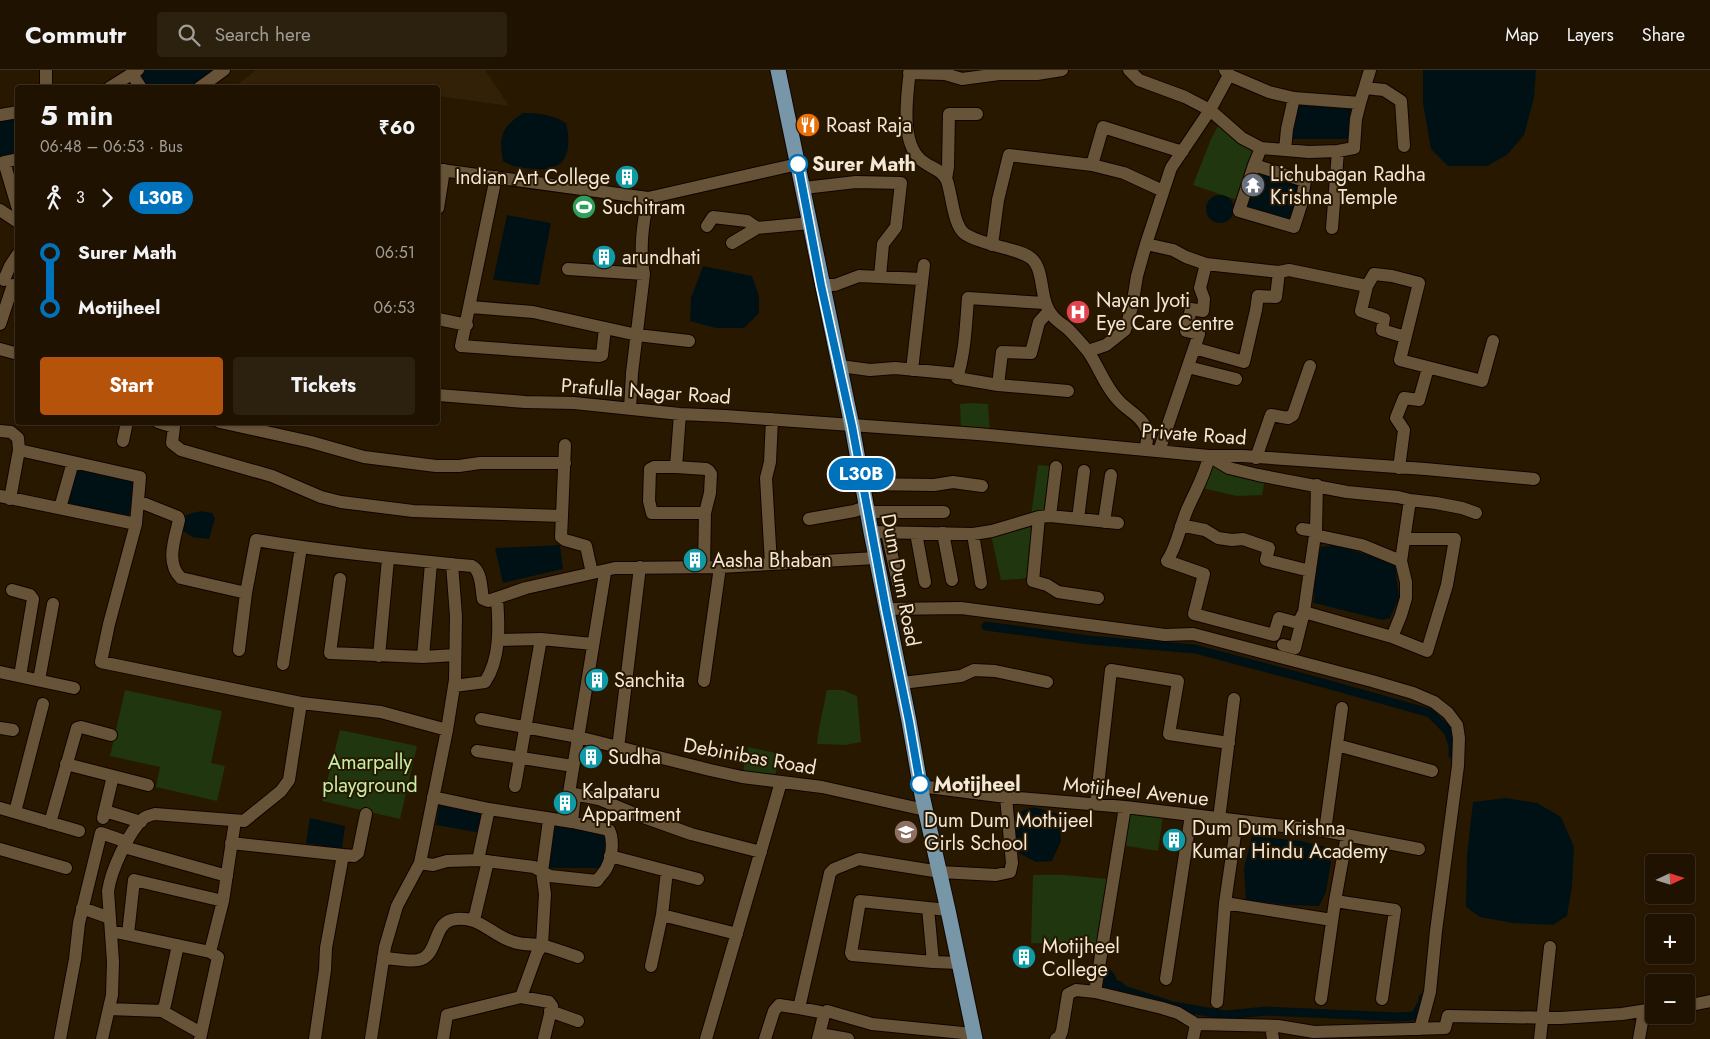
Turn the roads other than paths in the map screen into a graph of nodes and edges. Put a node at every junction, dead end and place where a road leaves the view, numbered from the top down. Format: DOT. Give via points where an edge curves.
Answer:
graph roads {
  1 [pos="46,70"];
  2 [pos="224,70"];
  3 [pos="778,70"];
  4 [pos="1062,70"];
  5 [pos="1129,70"];
  6 [pos="1370,70"];
  7 [pos="910,71"];
  8 [pos="1226,71"];
  9 [pos="135,72"];
  10 [pos="46,85"];
  11 [pos="114,85"];
  12 [pos="140,85"];
  13 [pos="203,85"];
  14 [pos="1365,88"];
  15 [pos="1294,98"];
  16 [pos="1360,103"];
  17 [pos="1210,110"];
  18 [pos="15,112"];
  19 [pos="977,114"];
  20 [pos="0,115"];
  21 [pos="1404,146"];
  22 [pos="1261,148"];
  23 [pos="1285,150"];
  24 [pos="1182,151"];
  25 [pos="1338,151"];
  26 [pos="15,160"];
  27 [pos="798,164"];
  28 [pos="1092,165"];
  29 [pos="1254,165"];
  30 [pos="496,177"];
  31 [pos="946,179"];
  32 [pos="804,188"];
  33 [pos="440,189"];
  34 [pos="1163,191"];
  35 [pos="648,198"];
  36 [pos="15,199"];
  37 [pos="0,210"];
  38 [pos="15,220"];
  39 [pos="810,223"];
  40 [pos="707,226"];
  41 [pos="757,228"];
  42 [pos="1332,228"];
  43 [pos="732,244"];
  44 [pos="1146,244"];
  45 [pos="992,246"];
  46 [pos="15,258"];
  47 [pos="1206,264"];
  48 [pos="924,265"];
  49 [pos="568,269"];
  50 [pos="1279,272"];
  51 [pos="644,274"];
  52 [pos="880,277"];
  53 [pos="921,279"];
  54 [pos="9,282"];
  55 [pos="821,285"];
  56 [pos="1367,286"];
  57 [pos="470,307"];
  58 [pos="1047,307"];
  59 [pos="440,319"];
  60 [pos="0,324"];
  61 [pos="467,325"];
  62 [pos="605,328"];
  63 [pos="637,336"];
  64 [pos="1405,337"];
  65 [pos="689,341"];
  66 [pos="1493,341"];
  67 [pos="1194,348"];
  68 [pos="0,349"];
  69 [pos="1088,351"];
  70 [pos="15,353"];
  71 [pos="840,366"];
  72 [pos="1310,366"];
  73 [pos="1188,367"];
  74 [pos="1428,368"];
  75 [pos="912,370"];
  76 [pos="958,374"];
  77 [pos="1236,379"];
  78 [pos="998,384"];
  79 [pos="1068,391"];
  80 [pos="440,395"];
  81 [pos="630,409"];
  82 [pos="680,414"];
  83 [pos="772,419"];
  84 [pos="126,425"];
  85 [pos="177,425"];
  86 [pos="234,425"];
  87 [pos="852,426"];
  88 [pos="0,431"];
  89 [pos="123,440"];
  90 [pos="565,445"];
  91 [pos="19,450"];
  92 [pos="1146,450"];
  93 [pos="1159,451"];
  94 [pos="1209,456"];
  95 [pos="1256,458"];
  96 [pos="73,462"];
  97 [pos="565,463"];
  98 [pos="676,467"];
  99 [pos="1056,467"];
  100 [pos="1399,468"];
  101 [pos="1084,471"];
  102 [pos="1111,476"];
  103 [pos="1534,479"];
  104 [pos="863,484"];
  105 [pos="1317,485"];
  106 [pos="982,486"];
  107 [pos="5,497"];
  108 [pos="1410,500"];
  109 [pos="138,502"];
  110 [pos="60,508"];
  111 [pos="867,509"];
  112 [pos="944,512"];
  113 [pos="705,513"];
  114 [pos="1476,513"];
  115 [pos="562,516"];
  116 [pos="1044,517"];
  117 [pos="809,519"];
  118 [pos="1078,519"];
  119 [pos="1104,522"];
  120 [pos="1118,523"];
  121 [pos="136,524"];
  122 [pos="1180,526"];
  123 [pos="1302,529"];
  124 [pos="871,532"];
  125 [pos="886,532"];
  126 [pos="916,533"];
  127 [pos="1315,533"];
  128 [pos="942,534"];
  129 [pos="973,534"];
  130 [pos="1404,539"];
  131 [pos="301,548"];
  132 [pos="876,558"];
  133 [pos="388,559"];
  134 [pos="1400,561"];
  135 [pos="431,563"];
  136 [pos="452,564"];
  137 [pos="771,564"];
  138 [pos="704,566"];
  139 [pos="640,567"];
  140 [pos="720,567"];
  141 [pos="607,570"];
  142 [pos="1310,571"];
  143 [pos="592,572"];
  144 [pos="340,580"];
  145 [pos="952,580"];
  146 [pos="925,582"];
  147 [pos="898,583"];
  148 [pos="981,583"];
  149 [pos="12,590"];
  150 [pos="246,592"];
  151 [pos="497,598"];
  152 [pos="1098,598"];
  153 [pos="53,604"];
  154 [pos="886,609"];
  155 [pos="1304,612"];
  156 [pos="1392,637"];
  157 [pos="541,639"];
  158 [pos="499,640"];
  159 [pos="593,644"];
  160 [pos="1283,645"];
  161 [pos="238,650"];
  162 [pos="456,655"];
  163 [pos="379,656"];
  164 [pos="423,657"];
  165 [pos="283,664"];
  166 [pos="0,672"];
  167 [pos="20,676"];
  168 [pos="39,680"];
  169 [pos="704,681"];
  170 [pos="1047,682"];
  171 [pos="902,683"];
  172 [pos="454,686"];
  173 [pos="74,688"];
  174 [pos="1234,699"];
  175 [pos="301,703"];
  176 [pos="44,704"];
  177 [pos="1342,708"];
  178 [pos="481,718"];
  179 [pos="525,727"];
  180 [pos="0,728"];
  181 [pos="13,730"];
  182 [pos="447,730"];
  183 [pos="111,735"];
  184 [pos="578,737"];
  185 [pos="1229,743"];
  186 [pos="1337,746"];
  187 [pos="618,748"];
  188 [pos="477,751"];
  189 [pos="520,758"];
  190 [pos="66,764"];
  191 [pos="573,766"];
  192 [pos="1432,771"];
  193 [pos="113,776"];
  194 [pos="781,782"];
  195 [pos="148,785"];
  196 [pos="515,786"];
  197 [pos="920,786"];
  198 [pos="575,794"];
  199 [pos="433,797"];
  200 [pos="1006,797"];
  201 [pos="1096,804"];
  202 [pos="1124,807"];
  203 [pos="0,808"];
  204 [pos="489,809"];
  205 [pos="925,810"];
  206 [pos="15,812"];
  207 [pos="366,814"];
  208 [pos="1191,815"];
  209 [pos="1219,819"];
  210 [pos="549,820"];
  211 [pos="1237,821"];
  212 [pos="141,822"];
  213 [pos="235,822"];
  214 [pos="572,822"];
  215 [pos="50,823"];
  216 [pos="1325,831"];
  217 [pos="79,832"];
  218 [pos="1347,834"];
  219 [pos="125,844"];
  220 [pos="231,844"];
  221 [pos="0,849"];
  222 [pos="1419,850"];
  223 [pos="760,852"];
  224 [pos="343,855"];
  225 [pos="610,856"];
  226 [pos="483,860"];
  227 [pos="420,863"];
  228 [pos="66,868"];
  229 [pos="667,871"];
  230 [pos="542,872"];
  231 [pos="940,872"];
  232 [pos="227,876"];
  233 [pos="698,879"];
  234 [pos="223,901"];
  235 [pos="1335,901"];
  236 [pos="1225,903"];
  237 [pos="82,908"];
  238 [pos="928,908"];
  239 [pos="948,910"];
  240 [pos="662,914"];
  241 [pos="474,920"];
  242 [pos="1332,920"];
  243 [pos="110,925"];
  244 [pos="128,934"];
  245 [pos="737,934"];
  246 [pos="178,945"];
  247 [pos="542,946"];
  248 [pos="1550,946"];
  249 [pos="210,952"];
  250 [pos="578,957"];
  251 [pos="383,958"];
  252 [pos="933,962"];
  253 [pos="959,963"];
  254 [pos="651,966"];
  255 [pos="1166,979"];
  256 [pos="1095,992"];
  257 [pos="521,997"];
  258 [pos="1321,999"];
  259 [pos="1382,999"];
  260 [pos="1710,1001"];
  261 [pos="1217,1002"];
  262 [pos="1695,1004"];
  263 [pos="799,1008"];
  264 [pos="109,1009"];
  265 [pos="162,1011"];
  266 [pos="550,1011"];
  267 [pos="827,1011"];
  268 [pos="1645,1011"];
  269 [pos="1542,1017"];
  270 [pos="578,1021"];
  271 [pos="1645,1022"];
  272 [pos="1196,1024"];
  273 [pos="1420,1029"];
  274 [pos="1272,1033"];
  275 [pos="201,1036"];
  276 [pos="819,1036"];
  277 [pos="974,1036"];
  278 [pos="60,1039"];
  279 [pos="102,1039"];
  280 [pos="314,1039"];
  281 [pos="371,1039"];
  282 [pos="443,1039"];
  283 [pos="544,1039"];
  284 [pos="706,1039"];
  285 [pos="765,1039"];
  286 [pos="848,1039"];
  287 [pos="1056,1039"];
  288 [pos="1192,1039"];
  289 [pos="1540,1039"];
  290 [pos="1639,1039"];
  1 -- 10 [label="street"];
  2 -- 13 [label="street"];
  3 -- 27 [label="main road, Dum Dum Road"];
  4 -- 7 [label="street" via="962,79"];
  5 -- 17 [label="street" via="1139,80 1174,92"];
  6 -- 14 [label="street"];
  7 -- 31 [label="street" via="906,103 909,143 914,154"];
  8 -- 15 [label="street" via="1269,92"];
  8 -- 17 [label="street"];
  9 -- 11 [label="street"];
  9 -- 12 [label="street"];
  14 -- 16 [label="street"];
  14 -- 21 [label="street" via="1384,90 1401,101"];
  15 -- 16 [label="street"];
  15 -- 23 [label="street"];
  16 -- 25 [label="street" via="1354,148"];
  17 -- 22 [label="street" via="1242,138"];
  17 -- 24 [label="street"];
  18 -- 20 [label="street"];
  19 -- 31 [label="street" via="949,114"];
  22 -- 23 [label="street"];
  22 -- 29 [label="street"];
  23 -- 25 [label="street"];
  24 -- 28 [label="street" via="1103,127"];
  24 -- 34 [label="street" via="1171,168"];
  25 -- 42 [label="street"];
  26 -- 36 [label="street" via="4,162"];
  27 -- 32 [label="main road, Dum Dum Road"];
  27 -- 35 [label="street"];
  28 -- 34 [label="street" via="1124,173"];
  28 -- 45 [label="street" via="1009,154"];
  29 -- 29 [label="street" via="1239,211 1294,227 1305,181"];
  30 -- 33 [label="street" via="442,170"];
  30 -- 35 [label="street"];
  30 -- 57 [label="street"];
  31 -- 45 [label="street" via="958,224 964,233"];
  32 -- 39 [label="main road, Dum Dum Road"];
  32 -- 52 [label="street" via="856,182 901,183 896,227 883,244"];
  34 -- 44 [label="street"];
  35 -- 51 [label="street" via="644,223"];
  37 -- 38 [label="street"];
  39 -- 41 [label="street"];
  39 -- 55 [label="main road, Dum Dum Road"];
  40 -- 41 [label="street" via="712,217 747,221"];
  41 -- 43 [label="street"];
  44 -- 47 [label="street" via="1173,250"];
  44 -- 69 [label="street" via="1124,330 1106,345"];
  45 -- 58 [label="street" via="1024,254 1033,260"];
  46 -- 54 [label="street" via="10,266"];
  47 -- 50 [label="street"];
  47 -- 67 [label="street" via="1200,288 1204,299 1203,311 1191,309 1186,331 1199,334"];
  48 -- 53 [label="street"];
  49 -- 51 [label="street"];
  50 -- 56 [label="street" via="1289,270"];
  50 -- 67 [label="street" via="1276,297 1258,296 1244,362"];
  51 -- 63 [label="street"];
  52 -- 53 [label="street"];
  52 -- 55 [label="street" via="859,276 835,285"];
  53 -- 75 [label="street"];
  54 -- 60 [label="street"];
  55 -- 71 [label="main road, Dum Dum Road"];
  56 -- 64 [label="street" via="1361,311 1384,319 1382,330"];
  56 -- 64 [label="street" via="1374,274 1419,283"];
  57 -- 61 [label="street"];
  57 -- 62 [label="street" via="534,312"];
  58 -- 69 [label="street"];
  58 -- 76 [label="street" via="968,298"];
  58 -- 78 [label="street" via="1039,322 1031,353 1002,352"];
  59 -- 61 [label="street"];
  61 -- 62 [label="street" via="462,346 598,356 602,355"];
  62 -- 63 [label="street"];
  63 -- 65 [label="street"];
  63 -- 81 [label="street"];
  64 -- 74 [label="street" via="1400,360"];
  66 -- 74 [label="street" via="1482,382"];
  67 -- 73 [label="street"];
  68 -- 70 [label="street"];
  69 -- 92 [label="street" via="1105,384 1119,402 1140,420 1146,431"];
  71 -- 75 [label="street"];
  71 -- 87 [label="main road, Dum Dum Road"];
  72 -- 95 [label="street" via="1293,415 1288,418 1271,415"];
  73 -- 77 [label="street"];
  73 -- 93 [label="street"];
  74 -- 100 [label="street" via="1419,400 1404,398 1396,418 1404,430"];
  75 -- 76 [label="street"];
  76 -- 78 [label="street" via="956,378"];
  78 -- 79 [label="street"];
  80 -- 81 [label="street, Prafulla Nagar Road"];
  81 -- 82 [label="street, Prafulla Nagar Road"];
  82 -- 83 [label="street, Prafulla Nagar Road"];
  82 -- 98 [label="street"];
  83 -- 87 [label="street, Prafulla Nagar Road"];
  83 -- 137 [label="street" via="766,478"];
  84 -- 89 [label="street"];
  85 -- 115 [label="street" via="172,443 181,450 272,476 340,502 413,511"];
  86 -- 97 [label="street" via="364,457 436,466"];
  87 -- 92 [label="street, Private Road"];
  87 -- 104 [label="main road, Dum Dum Road"];
  88 -- 91 [label="street" via="11,432 18,438"];
  90 -- 97 [label="street"];
  91 -- 96 [label="street"];
  91 -- 107 [label="street"];
  92 -- 93 [label="street, Private Road"];
  93 -- 94 [label="street, Private Road"];
  94 -- 95 [label="street, Private Road"];
  94 -- 105 [label="street" via="1229,468"];
  94 -- 122 [label="street" via="1200,485"];
  95 -- 100 [label="street, Private Road"];
  96 -- 109 [label="street" via="140,477"];
  96 -- 110 [label="street"];
  97 -- 115 [label="street"];
  98 -- 113 [label="street" via="703,469 711,474"];
  98 -- 113 [label="street" via="650,469 652,513"];
  99 -- 116 [label="street"];
  100 -- 103 [label="street, Private Road"];
  101 -- 118 [label="street"];
  102 -- 119 [label="street"];
  104 -- 106 [label="street" via="934,485 953,482"];
  104 -- 111 [label="main road, Dum Dum Road"];
  105 -- 108 [label="street"];
  105 -- 127 [label="street"];
  107 -- 110 [label="street"];
  108 -- 114 [label="street"];
  108 -- 130 [label="street"];
  109 -- 121 [label="street"];
  109 -- 150 [label="street" via="178,517 172,554 177,575"];
  110 -- 121 [label="street"];
  111 -- 112 [label="street"];
  111 -- 117 [label="street"];
  111 -- 124 [label="main road, Dum Dum Road"];
  113 -- 138 [label="street"];
  115 -- 143 [label="street" via="562,537 586,546"];
  116 -- 118 [label="street"];
  116 -- 129 [label="street"];
  116 -- 152 [label="street" via="1033,581 1058,592"];
  118 -- 119 [label="street"];
  119 -- 120 [label="street"];
  121 -- 175 [label="street" via="108,624 101,662"];
  122 -- 142 [label="street" via="1205,530 1218,538 1243,539 1269,548 1266,560"];
  122 -- 155 [label="street" via="1167,561 1204,574 1194,614 1274,635 1280,618 1298,623"];
  123 -- 127 [label="street"];
  124 -- 125 [label="street"];
  124 -- 132 [label="main road, Dum Dum Road"];
  125 -- 126 [label="street"];
  125 -- 147 [label="street"];
  126 -- 128 [label="street"];
  126 -- 146 [label="street"];
  127 -- 134 [label="street" via="1362,545"];
  127 -- 142 [label="street"];
  128 -- 129 [label="street"];
  128 -- 145 [label="street"];
  129 -- 148 [label="street"];
  130 -- 134 [label="street"];
  130 -- 156 [label="street" via="1455,539 1447,585 1427,651"];
  131 -- 133 [label="street"];
  131 -- 150 [label="street" via="256,540"];
  131 -- 165 [label="street"];
  132 -- 137 [label="street"];
  132 -- 154 [label="main road, Dum Dum Road"];
  133 -- 135 [label="street"];
  133 -- 163 [label="street"];
  134 -- 156 [label="street" via="1406,582 1406,598"];
  135 -- 136 [label="street"];
  135 -- 164 [label="street"];
  136 -- 151 [label="street" via="476,568 483,599"];
  136 -- 162 [label="street"];
  137 -- 140 [label="street"];
  138 -- 139 [label="street"];
  138 -- 140 [label="street"];
  139 -- 141 [label="street"];
  139 -- 187 [label="street"];
  140 -- 169 [label="street"];
  141 -- 143 [label="street"];
  141 -- 159 [label="street"];
  142 -- 155 [label="street"];
  143 -- 151 [label="street"];
  144 -- 163 [label="street" via="330,654"];
  149 -- 167 [label="street" via="33,598"];
  150 -- 161 [label="street"];
  151 -- 158 [label="street"];
  153 -- 168 [label="street"];
  154 -- 171 [label="main road, Dum Dum Road"];
  154 -- 273 [label="street" via="961,608 1165,635 1193,634 1413,693 1434,702 1448,713 1457,725 1458,766 1430,992"];
  155 -- 156 [label="street"];
  155 -- 160 [label="street" via="1295,648"];
  157 -- 158 [label="street"];
  157 -- 159 [label="street"];
  157 -- 179 [label="street"];
  158 -- 172 [label="street" via="485,682"];
  159 -- 184 [label="street"];
  162 -- 164 [label="street"];
  162 -- 172 [label="street"];
  163 -- 164 [label="street"];
  166 -- 167 [label="street"];
  167 -- 168 [label="street"];
  168 -- 173 [label="street"];
  170 -- 171 [label="street" via="974,670 961,676"];
  171 -- 197 [label="main road, Dum Dum Road"];
  172 -- 182 [label="street"];
  174 -- 185 [label="street"];
  175 -- 182 [label="street" via="381,712"];
  175 -- 213 [label="street" via="289,780 281,791 244,821"];
  176 -- 206 [label="street"];
  177 -- 186 [label="street"];
  178 -- 179 [label="street, Debinibas Road"];
  179 -- 184 [label="street, Debinibas Road"];
  179 -- 189 [label="street"];
  180 -- 181 [label="street"];
  182 -- 199 [label="street"];
  183 -- 190 [label="street" via="79,727"];
  184 -- 187 [label="street, Debinibas Road"];
  184 -- 191 [label="street"];
  185 -- 201 [label="street" via="1169,734 1178,681 1112,670"];
  185 -- 209 [label="street"];
  186 -- 192 [label="street"];
  186 -- 216 [label="street"];
  187 -- 194 [label="street, Debinibas Road" via="710,770"];
  188 -- 189 [label="street"];
  189 -- 191 [label="street"];
  189 -- 196 [label="street"];
  190 -- 193 [label="street"];
  190 -- 215 [label="street"];
  191 -- 198 [label="street" via="569,793"];
  193 -- 195 [label="street"];
  193 -- 212 [label="street" via="104,814"];
  194 -- 205 [label="street, Debinibas Road" via="822,787"];
  194 -- 223 [label="street"];
  197 -- 200 [label="street, Motijheel Avenue"];
  197 -- 205 [label="main road, Dum Dum Road"];
  198 -- 214 [label="street"];
  198 -- 223 [label="street" via="599,798 691,834"];
  199 -- 204 [label="street"];
  199 -- 227 [label="street"];
  200 -- 201 [label="street, Motijheel Avenue"];
  200 -- 231 [label="street" via="1010,872 996,875"];
  201 -- 202 [label="street, Motijheel Avenue"];
  202 -- 208 [label="street, Motijheel Avenue"];
  202 -- 256 [label="street, Motijheel Avenue"];
  203 -- 206 [label="street"];
  204 -- 210 [label="street"];
  204 -- 226 [label="street"];
  205 -- 231 [label="main road, Dum Dum Road"];
  206 -- 215 [label="street"];
  207 -- 224 [label="street" via="358,853"];
  208 -- 209 [label="street, Motijheel Avenue"];
  208 -- 255 [label="street"];
  209 -- 211 [label="street, Motijheel Avenue"];
  210 -- 214 [label="street"];
  210 -- 230 [label="street"];
  211 -- 216 [label="street, Motijheel Avenue"];
  211 -- 236 [label="street"];
  212 -- 213 [label="street" via="155,814"];
  212 -- 219 [label="street"];
  213 -- 220 [label="street"];
  214 -- 225 [label="street" via="609,830 612,836"];
  215 -- 217 [label="street"];
  216 -- 218 [label="street, Motijheel Avenue"];
  218 -- 222 [label="street, Motijheel Avenue"];
  218 -- 235 [label="street"];
  219 -- 232 [label="street"];
  219 -- 237 [label="street" via="101,833"];
  219 -- 243 [label="street" via="108,891"];
  220 -- 224 [label="street"];
  220 -- 232 [label="street"];
  221 -- 228 [label="street"];
  223 -- 245 [label="street"];
  224 -- 280 [label="street"];
  225 -- 229 [label="street"];
  225 -- 230 [label="street" via="607,869 597,881 550,876"];
  226 -- 227 [label="street" via="447,861 433,865"];
  226 -- 230 [label="street" via="534,866"];
  226 -- 241 [label="street"];
  227 -- 251 [label="street" via="397,906"];
  229 -- 233 [label="street"];
  229 -- 240 [label="street"];
  230 -- 247 [label="street" via="545,894"];
  231 -- 239 [label="main road, Dum Dum Road"];
  231 -- 263 [label="street" via="859,859 834,869 830,873"];
  232 -- 234 [label="street"];
  234 -- 244 [label="street" via="134,880"];
  234 -- 249 [label="street"];
  235 -- 242 [label="street"];
  235 -- 259 [label="street" via="1395,910"];
  236 -- 242 [label="street"];
  236 -- 261 [label="street"];
  237 -- 243 [label="street"];
  237 -- 278 [label="street"];
  238 -- 239 [label="street"];
  238 -- 252 [label="street"];
  238 -- 252 [label="street" via="860,900 851,953 854,956"];
  239 -- 253 [label="main road, Dum Dum Road"];
  240 -- 245 [label="street"];
  240 -- 254 [label="street"];
  241 -- 247 [label="street" via="513,942"];
  241 -- 251 [label="street" via="449,920 433,948 418,960"];
  242 -- 258 [label="street"];
  243 -- 244 [label="street"];
  243 -- 264 [label="street" via="113,962"];
  244 -- 246 [label="street"];
  245 -- 284 [label="street"];
  246 -- 249 [label="street"];
  246 -- 265 [label="street"];
  247 -- 250 [label="street"];
  247 -- 257 [label="street"];
  248 -- 269 [label="street"];
  249 -- 275 [label="street" via="218,957"];
  251 -- 281 [label="street"];
  252 -- 253 [label="street"];
  253 -- 277 [label="main road, Dum Dum Road"];
  256 -- 272 [label="street" via="1178,1013"];
  256 -- 287 [label="street" via="1076,990 1068,994 1062,1031"];
  257 -- 266 [label="street" via="549,1002 552,1006"];
  257 -- 282 [label="street" via="447,1015"];
  260 -- 262 [label="street"];
  263 -- 276 [label="street" via="824,1015"];
  263 -- 285 [label="street" via="779,1005"];
  264 -- 265 [label="street"];
  264 -- 279 [label="street"];
  265 -- 275 [label="street"];
  266 -- 270 [label="street"];
  266 -- 283 [label="street"];
  267 -- 277 [label="street" via="872,1024"];
  268 -- 269 [label="street"];
  269 -- 273 [label="street" via="1448,1016 1445,1028"];
  269 -- 289 [label="street"];
  271 -- 290 [label="street"];
  272 -- 274 [label="street"];
  272 -- 288 [label="street"];
  273 -- 274 [label="street"];
  276 -- 286 [label="street"];
}
